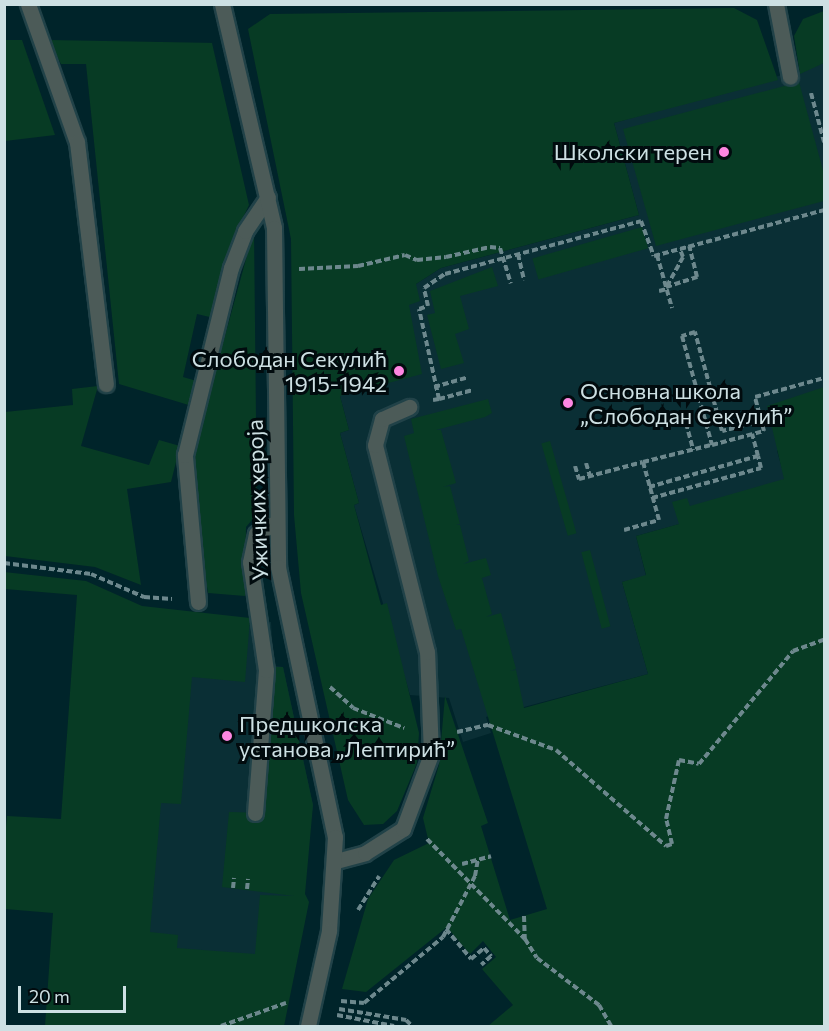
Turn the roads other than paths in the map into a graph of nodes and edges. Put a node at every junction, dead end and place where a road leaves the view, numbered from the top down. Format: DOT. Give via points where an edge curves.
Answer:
graph roads {
  1 [pos="28,4"];
  2 [pos="222,4"];
  3 [pos="776,4"];
  4 [pos="790,76"];
  5 [pos="268,197"];
  6 [pos="106,384"];
  7 [pos="409,407"];
  8 [pos="277,522"];
  9 [pos="198,602"];
  10 [pos="255,813"];
  11 [pos="336,861"];
  12 [pos="308,1026"];
  1 -- 6 [label="street" via="77,142"];
  2 -- 5 [label="street, Ужичких хероја"];
  3 -- 4 [label="street"];
  5 -- 8 [label="street, Ужичких хероја" via="275,269"];
  5 -- 9 [label="street" via="245,231 231,268 185,455 183,482"];
  7 -- 11 [label="street" via="382,419 375,445 427,652 433,705 431,754 411,817 389,841"];
  8 -- 10 [label="street" via="256,534 250,562 266,670"];
  8 -- 11 [label="street, Ужичких хероја" via="278,567 333,816"];
  11 -- 12 [label="street, Ужичких хероја" via="316,999"];
}
